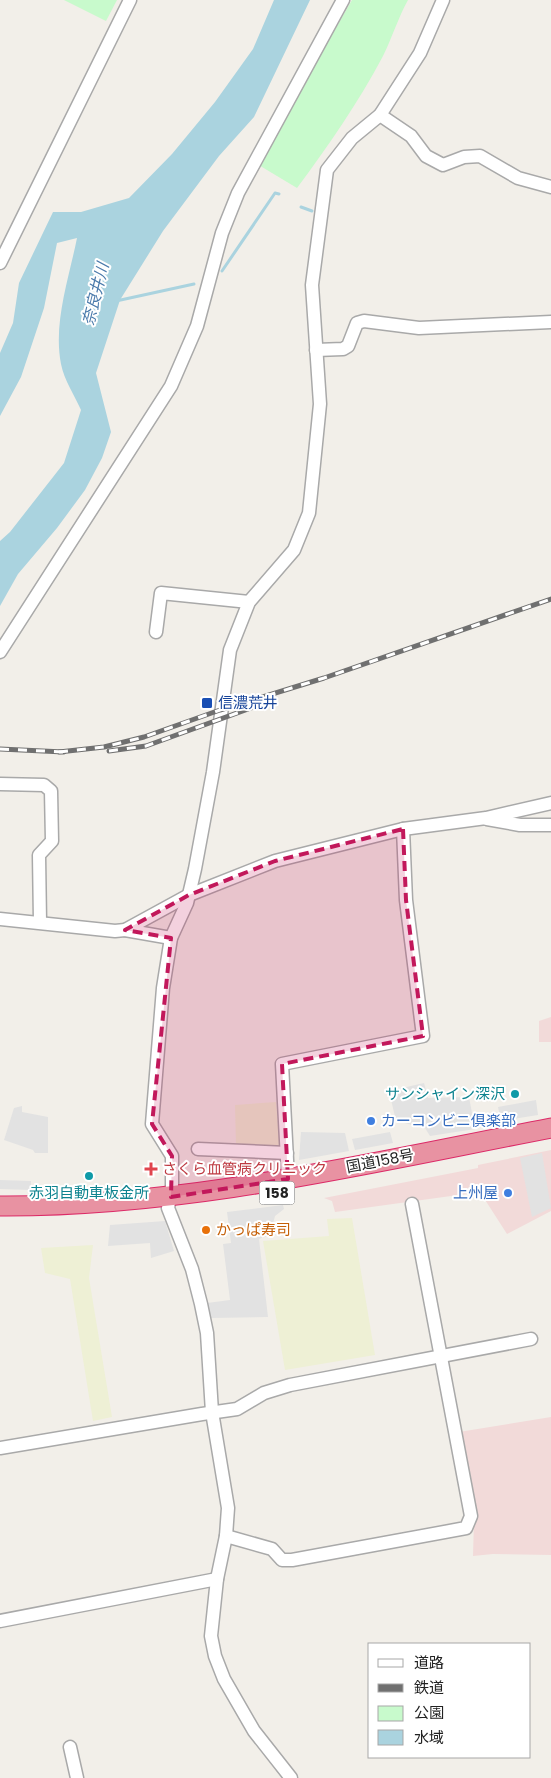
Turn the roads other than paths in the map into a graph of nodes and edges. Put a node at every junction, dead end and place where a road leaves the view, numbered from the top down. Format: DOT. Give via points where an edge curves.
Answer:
graph roads {
  1 [pos="130,0"];
  2 [pos="343,0"];
  3 [pos="443,0"];
  4 [pos="380,115"];
  5 [pos="551,186"];
  6 [pos="0,263"];
  7 [pos="551,322"];
  8 [pos="316,350"];
  9 [pos="249,602"];
  10 [pos="156,632"];
  11 [pos="0,652"];
  12 [pos="0,784"];
  13 [pos="551,803"];
  14 [pos="486,818"];
  15 [pos="551,825"];
  16 [pos="403,829"];
  17 [pos="189,895"];
  18 [pos="0,919"];
  19 [pos="40,922"];
  20 [pos="126,930"];
  21 [pos="171,938"];
  22 [pos="551,1128"];
  23 [pos="551,1141"];
  24 [pos="198,1149"];
  25 [pos="286,1152"];
  26 [pos="288,1179"];
  27 [pos="170,1203"];
  28 [pos="412,1204"];
  29 [pos="0,1206"];
  30 [pos="0,1218"];
  31 [pos="531,1338"];
  32 [pos="440,1356"];
  33 [pos="212,1412"];
  34 [pos="0,1448"];
  35 [pos="226,1536"];
  36 [pos="217,1579"];
  37 [pos="0,1621"];
  38 [pos="70,1747"];
  39 [pos="77,1778"];
  40 [pos="291,1778"];
  1 -- 6 [label="street"];
  2 -- 11 [label="street" via="238,193 222,233 197,326 171,386"];
  3 -- 4 [label="street" via="420,53"];
  4 -- 5 [label="street" via="411,136 426,156 443,165 480,156 518,178"];
  4 -- 8 [label="street" via="352,138 328,170 312,285"];
  7 -- 8 [label="street" via="419,328 364,321 357,322 348,346"];
  8 -- 9 [label="street" via="320,404 309,513 294,550"];
  9 -- 10 [label="street" via="161,593"];
  9 -- 17 [label="street" via="230,650 213,772"];
  12 -- 19 [label="street" via="44,785 51,791 52,841 39,855"];
  13 -- 14 [label="street"];
  14 -- 15 [label="street" via="520,826"];
  14 -- 16 [label="street"];
  16 -- 17 [label="street" via="275,861"];
  16 -- 25 [label="street" via="406,900 423,1036 282,1064"];
  17 -- 20 [label="street"];
  17 -- 21 [label="street"];
  18 -- 19 [label="street"];
  19 -- 20 [label="street"];
  20 -- 21 [label="street"];
  21 -- 27 [label="street" via="163,988 152,1124 172,1156"];
  22 -- 26 [label="highway, 国道158号 / 158"];
  23 -- 27 [label="highway, 国道158号 / 158" via="297,1190"];
  24 -- 25 [label="street"];
  25 -- 26 [label="street"];
  26 -- 27 [label="highway, 国道158号 / 158"];
  27 -- 29 [label="highway, 国道158号 / 158"];
  27 -- 30 [label="highway, 国道158号 / 158" via="94,1214"];
  27 -- 33 [label="street" via="202,1304"];
  28 -- 32 [label="street"];
  31 -- 32 [label="street"];
  32 -- 33 [label="street" via="290,1385 264,1392 237,1409"];
  32 -- 35 [label="street" via="471,1516 466,1528 292,1560 282,1560 272,1549"];
  33 -- 34 [label="street"];
  33 -- 35 [label="street" via="228,1508"];
  35 -- 36 [label="street"];
  36 -- 37 [label="street"];
  36 -- 40 [label="street" via="211,1636 215,1656 224,1679 254,1730"];
  38 -- 39 [label="street"];
}
